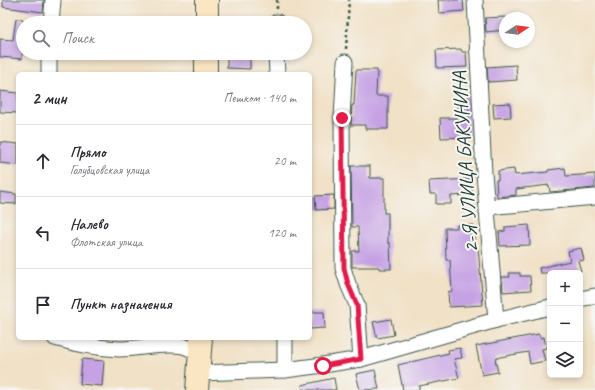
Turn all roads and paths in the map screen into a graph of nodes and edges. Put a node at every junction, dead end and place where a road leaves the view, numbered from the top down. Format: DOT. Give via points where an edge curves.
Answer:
graph roads {
  1 [pos="53,0"];
  2 [pos="208,0"];
  3 [pos="349,0"];
  4 [pos="475,0"];
  5 [pos="52,16"];
  6 [pos="207,16"];
  7 [pos="49,60"];
  8 [pos="206,60"];
  9 [pos="276,60"];
  10 [pos="345,62"];
  11 [pos="49,72"];
  12 [pos="206,72"];
  13 [pos="277,72"];
  14 [pos="595,197"];
  15 [pos="488,207"];
  16 [pos="595,296"];
  17 [pos="583,298"];
  18 [pos="547,308"];
  19 [pos="496,320"];
  20 [pos="62,340"];
  21 [pos="285,340"];
  22 [pos="361,359"];
  23 [pos="199,364"];
  24 [pos="285,370"];
  1 -- 5 [label="street"];
  2 -- 6 [label="main road"];
  3 -- 10 [label="path"];
  4 -- 15 [label="street, 2-Я УЛИЦА БАКУНИНА"];
  7 -- 11 [label="street"];
  8 -- 12 [label="main road"];
  9 -- 13 [label="street"];
  10 -- 22 [label="street" via="342,118 344,268 357,305"];
  14 -- 15 [label="street"];
  15 -- 19 [label="street, 2-Я УЛИЦА БАКУНИНА"];
  16 -- 17 [label="street"];
  18 -- 19 [label="street"];
  19 -- 22 [label="street"];
  20 -- 23 [label="street" via="118,349 184,346"];
  21 -- 24 [label="street"];
  22 -- 24 [label="street"];
  23 -- 24 [label="street"];
}
